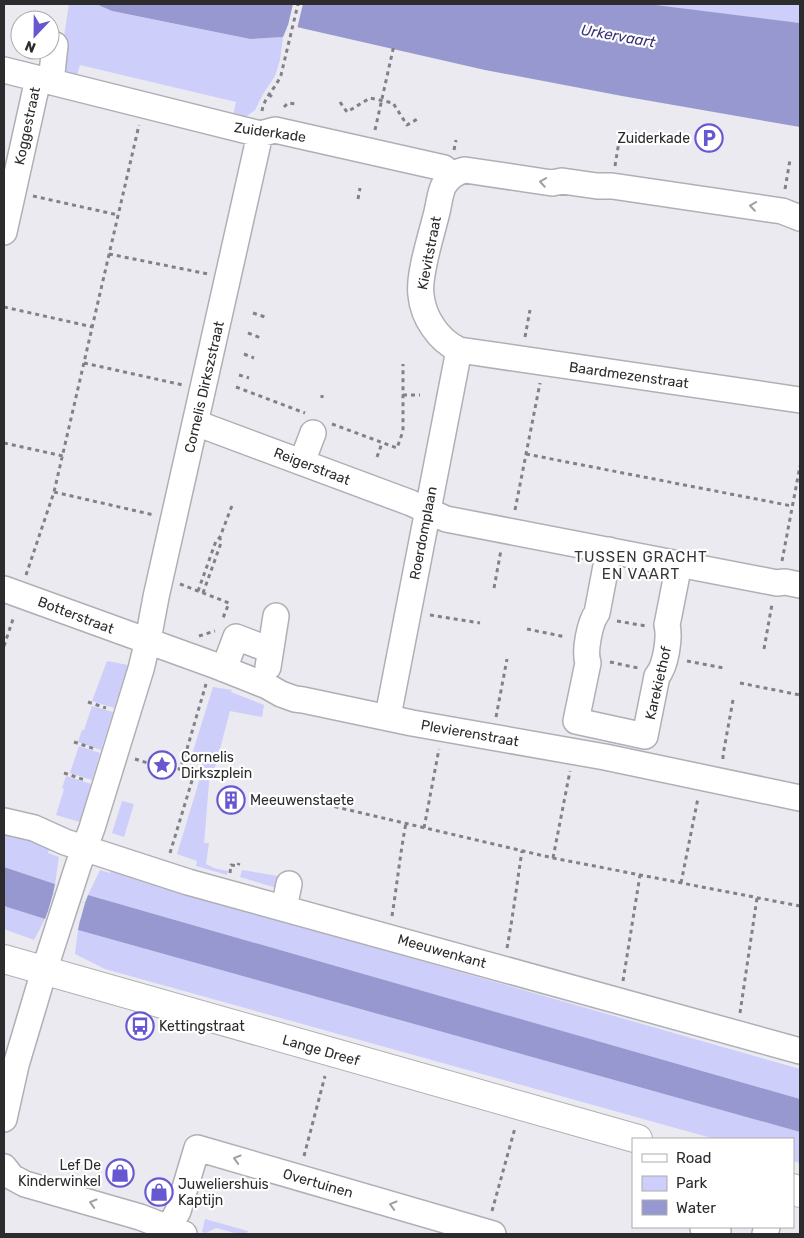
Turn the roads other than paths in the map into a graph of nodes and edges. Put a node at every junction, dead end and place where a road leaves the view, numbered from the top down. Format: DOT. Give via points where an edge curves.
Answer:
graph roads {
  1 [pos="50,60"];
  2 [pos="4,70"];
  3 [pos="44,80"];
  4 [pos="260,134"];
  5 [pos="453,175"];
  6 [pos="16,180"];
  7 [pos="800,218"];
  8 [pos="4,232"];
  9 [pos="459,350"];
  10 [pos="800,400"];
  11 [pos="196,423"];
  12 [pos="313,433"];
  13 [pos="302,462"];
  14 [pos="428,510"];
  15 [pos="609,550"];
  16 [pos="679,564"];
  17 [pos="800,585"];
  18 [pos="4,589"];
  19 [pos="276,616"];
  20 [pos="148,640"];
  21 [pos="270,650"];
  22 [pos="216,674"];
  23 [pos="263,684"];
  24 [pos="388,716"];
  25 [pos="610,729"];
  26 [pos="605,757"];
  27 [pos="800,798"];
  28 [pos="4,821"];
  29 [pos="84,848"];
  30 [pos="4,958"];
  31 [pos="44,971"];
  32 [pos="800,1051"];
  33 [pos="8,1081"];
  34 [pos="4,1120"];
  35 [pos="634,1138"];
  36 [pos="4,1167"];
  37 [pos="492,1222"];
  38 [pos="177,1231"];
  1 -- 3 [label="street, Koggestraat"];
  2 -- 3 [label="street, Zuiderkade"];
  3 -- 4 [label="street, Zuiderkade" via="137,118"];
  3 -- 6 [label="street, Koggestraat"];
  4 -- 5 [label="street, Zuiderkade" via="275,130 444,168"];
  4 -- 11 [label="street, Cornelis Dirkszstraat"];
  7 -- 5 [label="street, one-way" via="782,211 612,186 552,183 465,170"];
  5 -- 9 [label="street, Kievitstraat" via="443,186 420,293 424,311 433,328"];
  6 -- 8 [label="street, Koggestraat"];
  9 -- 10 [label="street, Baardmezenstraat"];
  9 -- 14 [label="street, Roerdomplaan"];
  11 -- 13 [label="street, Reigerstraat"];
  11 -- 20 [label="street, Cornelis Dirkszstraat"];
  12 -- 13 [label="street"];
  13 -- 14 [label="street, Reigerstraat"];
  14 -- 15 [label="street" via="446,519"];
  14 -- 24 [label="street, Roerdomplaan" via="408,564"];
  15 -- 16 [label="street"];
  15 -- 25 [label="street, Karekiethof" via="591,628 576,722"];
  16 -- 17 [label="street"];
  16 -- 25 [label="street, Karekiethof" via="664,660 657,676 645,736"];
  18 -- 20 [label="street, Botterstraat"];
  19 -- 21 [label="street"];
  20 -- 22 [label="street, Plevierenstraat"];
  20 -- 29 [label="street"];
  21 -- 22 [label="street" via="236,637"];
  21 -- 23 [label="street"];
  22 -- 23 [label="street, Plevierenstraat"];
  23 -- 24 [label="street, Plevierenstraat" via="326,714"];
  24 -- 26 [label="street, Plevierenstraat"];
  25 -- 26 [label="street"];
  26 -- 27 [label="street, Plevierenstraat"];
  28 -- 29 [label="street, Meeuwenkant" via="48,832"];
  29 -- 31 [label="street"];
  29 -- 32 [label="street, Meeuwenkant" via="141,858 188,882 286,896"];
  30 -- 31 [label="main road, Lange Dreef"];
  31 -- 33 [label="street"];
  31 -- 35 [label="main road, Lange Dreef"];
  33 -- 34 [label="street"];
  38 -- 36 [label="street, one-way" via="26,1184 12,1177"];
  37 -- 38 [label="street, Overtuinen, one-way" via="197,1148 178,1211"];
}
